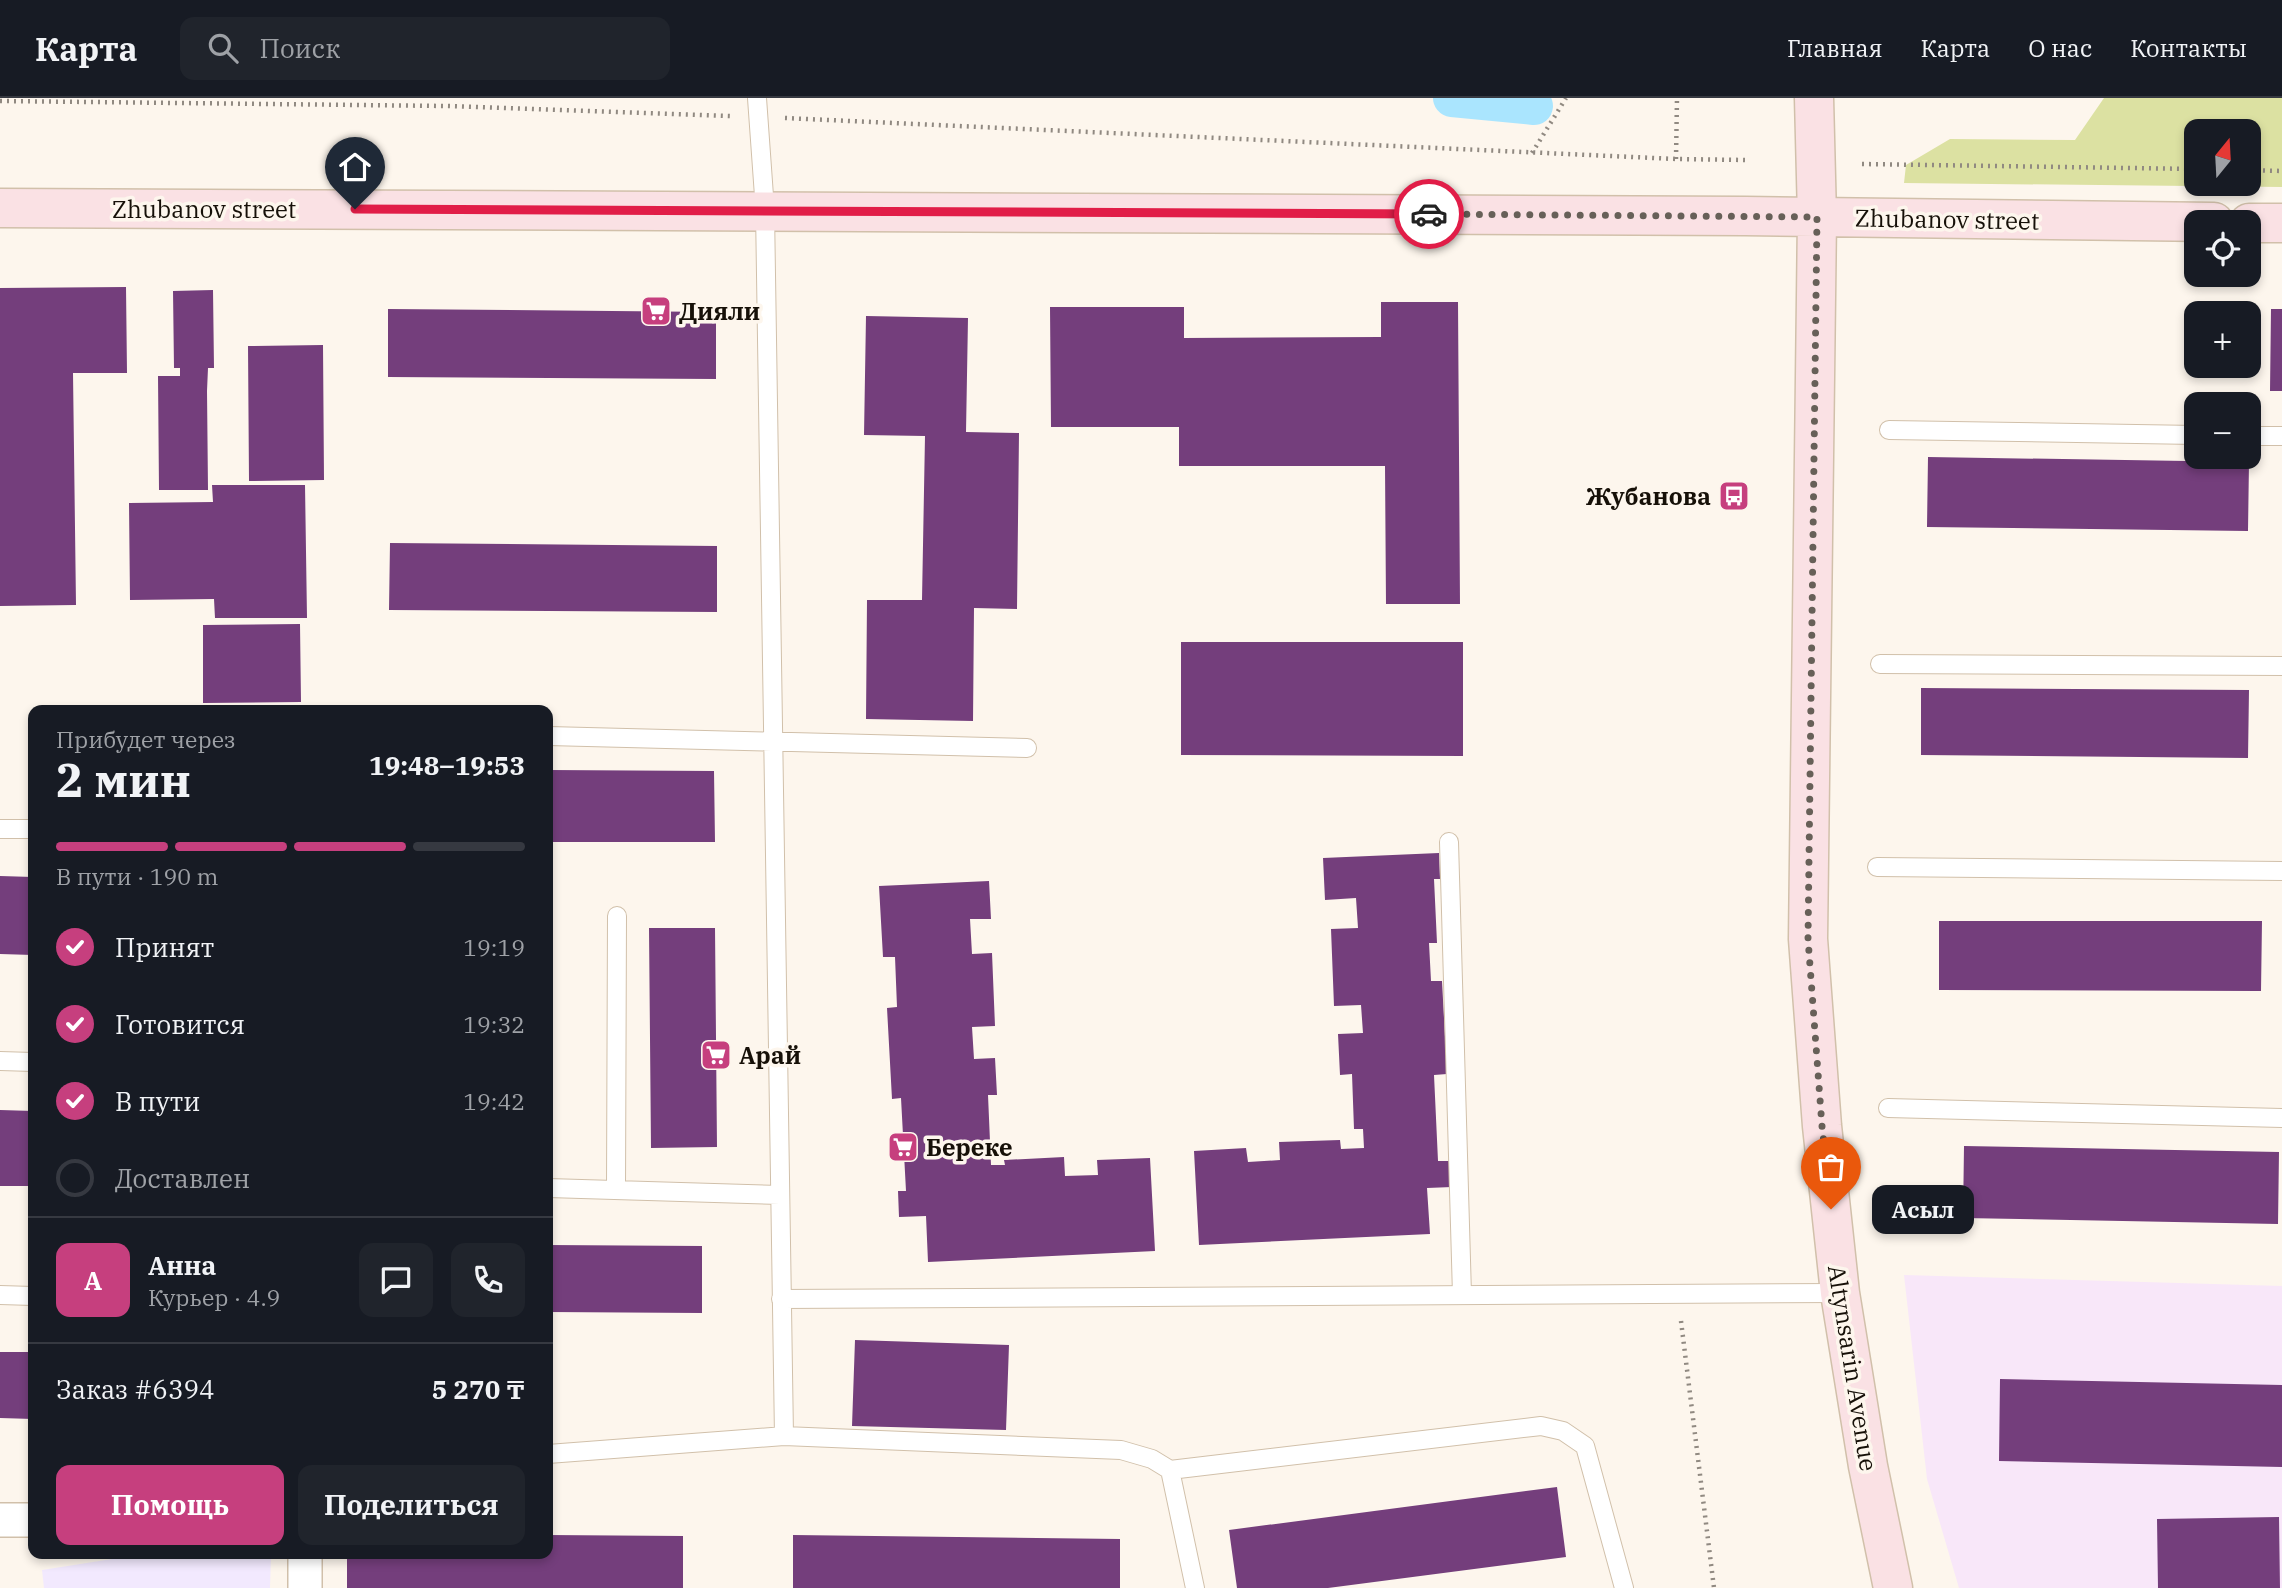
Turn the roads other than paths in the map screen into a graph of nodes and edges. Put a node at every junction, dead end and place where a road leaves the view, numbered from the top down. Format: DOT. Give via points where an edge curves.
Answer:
graph roads {
  1 [pos="757,98"];
  2 [pos="1814,98"];
  3 [pos="0,208"];
  4 [pos="765,210"];
  5 [pos="1817,217"];
  6 [pos="2184,222"];
  7 [pos="2261,223"];
  8 [pos="2282,223"];
  9 [pos="1889,430"];
  10 [pos="2184,435"];
  11 [pos="2261,436"];
  12 [pos="2282,436"];
  13 [pos="1880,664"];
  14 [pos="2282,666"];
  15 [pos="553,736"];
  16 [pos="773,741"];
  17 [pos="1027,748"];
  18 [pos="0,829"];
  19 [pos="28,829"];
  20 [pos="1449,842"];
  21 [pos="1877,867"];
  22 [pos="2282,871"];
  23 [pos="617,916"];
  24 [pos="0,1061"];
  25 [pos="28,1062"];
  26 [pos="1888,1108"];
  27 [pos="2282,1118"];
  28 [pos="553,1188"];
  29 [pos="616,1190"];
  30 [pos="780,1195"];
  31 [pos="1840,1293"];
  32 [pos="0,1295"];
  33 [pos="1462,1295"];
  34 [pos="28,1296"];
  35 [pos="781,1299"];
  36 [pos="784,1436"];
  37 [pos="553,1454"];
  38 [pos="1170,1470"];
  39 [pos="0,1520"];
  40 [pos="28,1520"];
  41 [pos="305,1559"];
  42 [pos="306,1588"];
  43 [pos="1195,1588"];
  44 [pos="1624,1588"];
  45 [pos="1893,1588"];
  1 -- 4 [label="lane"];
  2 -- 5 [label="main road, Altynsarin Avenue"];
  3 -- 4 [label="main road, Zhubanov street"];
  4 -- 5 [label="main road, Zhubanov street"];
  4 -- 16 [label="lane"];
  5 -- 6 [label="main road, Zhubanov street"];
  5 -- 31 [label="main road, Altynsarin Avenue" via="1808,939"];
  7 -- 8 [label="main road"];
  9 -- 10 [label="lane"];
  11 -- 12 [label="lane"];
  13 -- 14 [label="lane"];
  15 -- 16 [label="lane"];
  16 -- 17 [label="lane"];
  16 -- 30 [label="lane"];
  18 -- 19 [label="lane"];
  20 -- 33 [label="lane"];
  21 -- 22 [label="lane"];
  23 -- 29 [label="lane"];
  24 -- 25 [label="lane"];
  26 -- 27 [label="lane"];
  28 -- 29 [label="lane"];
  29 -- 30 [label="lane"];
  30 -- 35 [label="lane"];
  31 -- 33 [label="lane"];
  31 -- 45 [label="main road, Altynsarin Avenue"];
  32 -- 34 [label="lane"];
  33 -- 35 [label="lane"];
  35 -- 36 [label="lane"];
  36 -- 37 [label="lane"];
  36 -- 38 [label="lane" via="1121,1450"];
  38 -- 43 [label="lane"];
  38 -- 44 [label="lane" via="1541,1426 1563,1431 1586,1446"];
  39 -- 40 [label="street"];
  41 -- 42 [label="street"];
}
